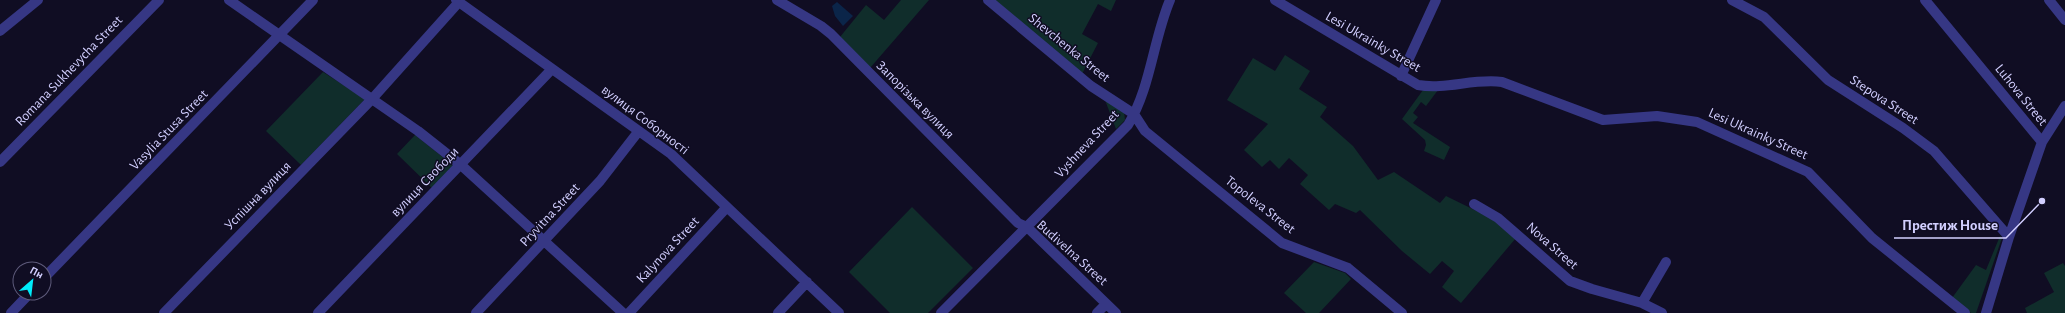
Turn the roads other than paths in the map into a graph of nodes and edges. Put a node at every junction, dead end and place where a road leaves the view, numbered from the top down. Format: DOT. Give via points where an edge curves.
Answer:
graph roads {
  1 [pos="38,0"];
  2 [pos="159,0"];
  3 [pos="229,0"];
  4 [pos="313,0"];
  5 [pos="777,0"];
  6 [pos="988,0"];
  7 [pos="1170,0"];
  8 [pos="1275,0"];
  9 [pos="1436,0"];
  10 [pos="1732,0"];
  11 [pos="1925,0"];
  12 [pos="2049,0"];
  13 [pos="457,1"];
  14 [pos="2065,20"];
  15 [pos="0,31"];
  16 [pos="280,36"];
  17 [pos="552,69"];
  18 [pos="1401,76"];
  19 [pos="372,99"];
  20 [pos="2065,106"];
  21 [pos="1134,114"];
  22 [pos="638,132"];
  23 [pos="2042,142"];
  24 [pos="0,162"];
  25 [pos="461,165"];
  26 [pos="1474,204"];
  27 [pos="727,207"];
  28 [pos="1027,227"];
  29 [pos="2010,237"];
  30 [pos="544,242"];
  31 [pos="1666,262"];
  32 [pos="52,270"];
  33 [pos="806,282"];
  34 [pos="22,301"];
  35 [pos="1642,303"];
  36 [pos="1106,304"];
  37 [pos="10,313"];
  38 [pos="164,313"];
  39 [pos="318,313"];
  40 [pos="476,313"];
  41 [pos="623,313"];
  42 [pos="629,313"];
  43 [pos="778,313"];
  44 [pos="839,313"];
  45 [pos="941,313"];
  46 [pos="1097,313"];
  47 [pos="1116,313"];
  48 [pos="1402,313"];
  49 [pos="1662,313"];
  50 [pos="1965,313"];
  51 [pos="1986,313"];
  1 -- 15 [label="street"];
  2 -- 24 [label="street, Romana Sukhevycha Street"];
  3 -- 16 [label="street"];
  4 -- 16 [label="street, Vasylia Stusa Street"];
  5 -- 28 [label="street, Запорізька вулиця" via="831,34 1018,223"];
  6 -- 21 [label="street, Shevchenka Street" via="1092,86"];
  7 -- 21 [label="street, Vyshneva Street"];
  8 -- 18 [label="street, Lesi Ukrainky Street"];
  9 -- 18 [label="street"];
  10 -- 29 [label="street, Stepova Street" via="1764,17 1828,80 1903,128 1934,152"];
  11 -- 23 [label="street, Luhova Street"];
  12 -- 14 [label="street"];
  13 -- 17 [label="street, вулиця Соборності"];
  13 -- 19 [label="street, Успішна вулиця"];
  16 -- 19 [label="street"];
  16 -- 32 [label="street, Vasylia Stusa Street"];
  17 -- 22 [label="street, вулиця Соборності"];
  17 -- 25 [label="street, вулиця Свободи"];
  18 -- 50 [label="street, Lesi Ukrainky Street" via="1418,85 1429,87 1490,80 1502,82 1602,120 1657,116 1697,122 1808,172 1872,238"];
  19 -- 25 [label="street"];
  19 -- 38 [label="street, Успішна вулиця"];
  20 -- 23 [label="street"];
  21 -- 28 [label="street, Vyshneva Street" via="1128,124"];
  21 -- 48 [label="street, Topoleva Street" via="1145,131 1282,243 1348,268"];
  22 -- 27 [label="street, вулиця Соборності" via="671,154"];
  22 -- 30 [label="street, Pryvitna Street" via="600,181"];
  23 -- 29 [label="street, Luhova Street"];
  25 -- 30 [label="street"];
  25 -- 39 [label="street, вулиця Свободи"];
  26 -- 35 [label="street, Nova Street" via="1498,218 1570,281"];
  27 -- 33 [label="street, вулиця Соборності"];
  27 -- 42 [label="street, Kalynova Street"];
  28 -- 36 [label="street, Budivelna Street"];
  28 -- 45 [label="street, Budivelna Street"];
  29 -- 51 [label="street, Luhova Street"];
  30 -- 40 [label="street, Pryvitna Street"];
  30 -- 41 [label="street"];
  31 -- 35 [label="street"];
  33 -- 43 [label="street"];
  33 -- 44 [label="street, вулиця Соборності"];
  34 -- 37 [label="street"];
  35 -- 49 [label="street, Nova Street"];
  36 -- 46 [label="street"];
  36 -- 47 [label="street, Budivelna Street"];
}
